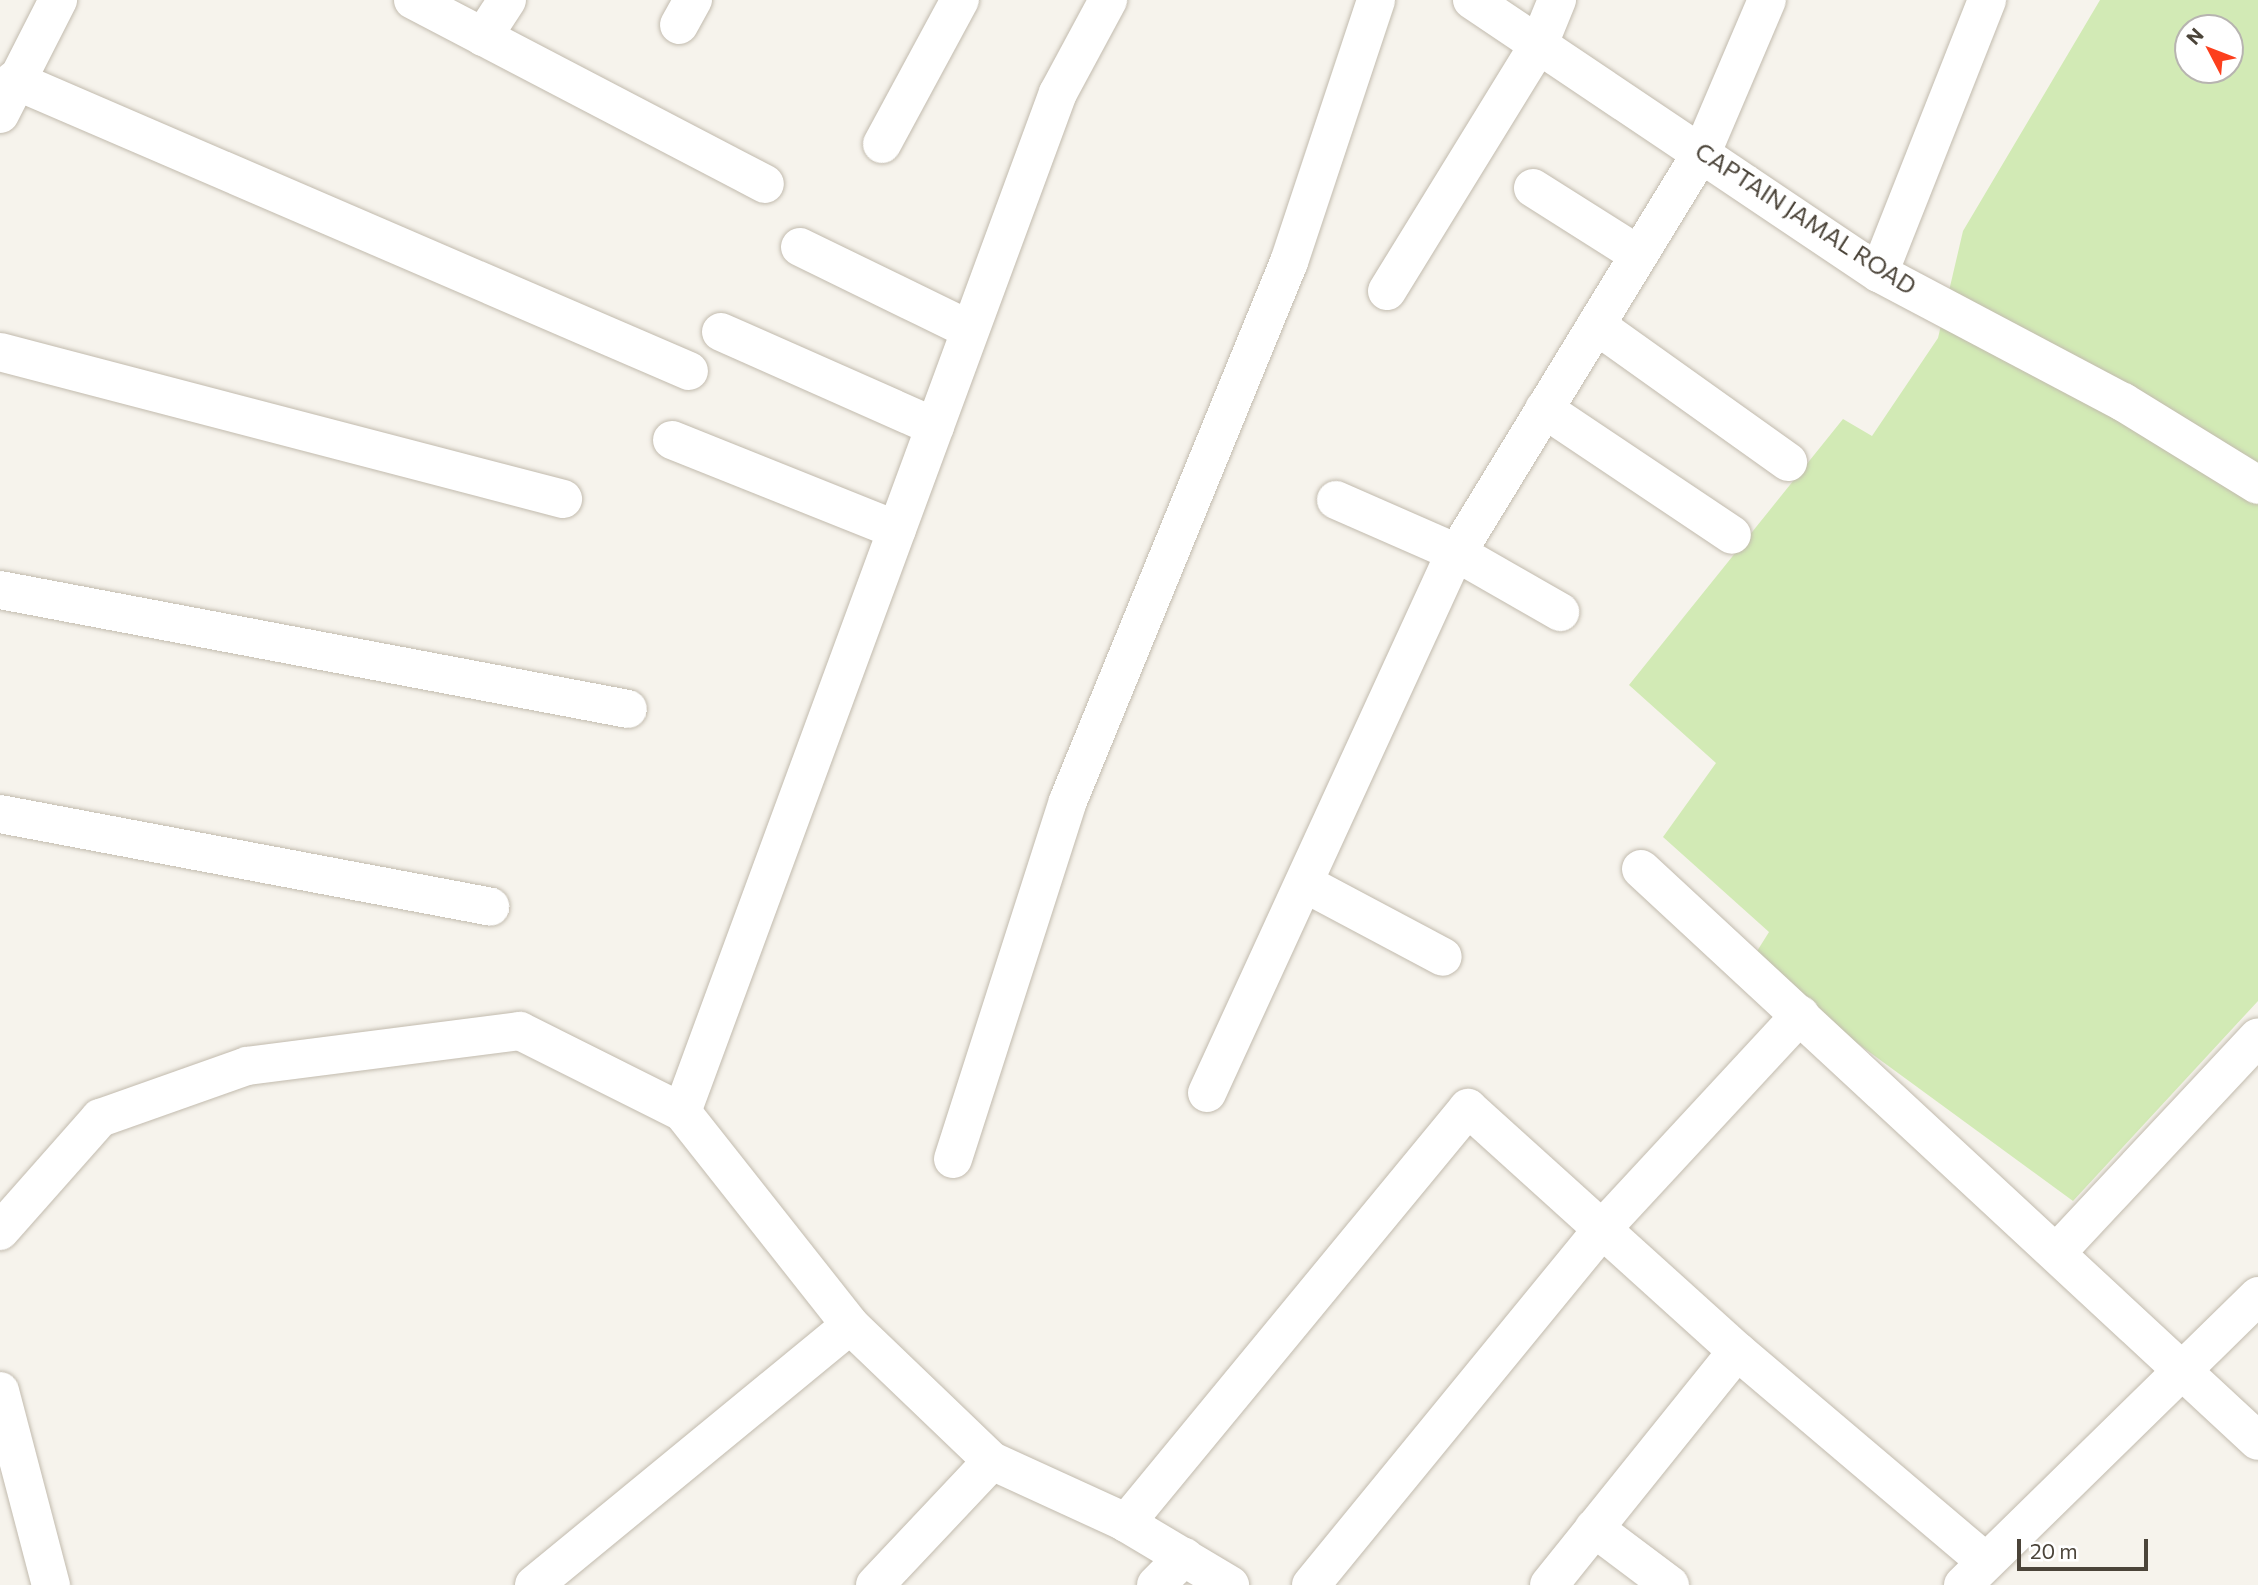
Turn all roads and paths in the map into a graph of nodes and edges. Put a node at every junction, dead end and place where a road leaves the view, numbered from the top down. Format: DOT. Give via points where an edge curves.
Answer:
graph roads {
  1 [pos="58,0"];
  2 [pos="413,0"];
  3 [pos="507,0"];
  4 [pos="960,0"];
  5 [pos="1108,0"];
  6 [pos="1376,0"];
  7 [pos="1472,0"];
  8 [pos="1557,0"];
  9 [pos="1767,0"];
  10 [pos="1987,0"];
  11 [pos="483,37"];
  12 [pos="1539,44"];
  13 [pos="7,97"];
  14 [pos="882,144"];
  15 [pos="1703,150"];
  16 [pos="765,184"];
  17 [pos="1533,188"];
  18 [pos="800,247"];
  19 [pos="1639,255"];
  20 [pos="1879,273"];
  21 [pos="1387,291"];
  22 [pos="1596,325"];
  23 [pos="970,330"];
  24 [pos="721,332"];
  25 [pos="0,352"];
  26 [pos="689,371"];
  27 [pos="1544,410"];
  28 [pos="935,427"];
  29 [pos="672,440"];
  30 [pos="1788,462"];
  31 [pos="2258,485"];
  32 [pos="563,499"];
  33 [pos="1336,500"];
  34 [pos="897,530"];
  35 [pos="1732,535"];
  36 [pos="1457,553"];
  37 [pos="0,590"];
  38 [pos="1560,612"];
  39 [pos="628,709"];
  40 [pos="0,814"];
  41 [pos="1641,869"];
  42 [pos="1304,883"];
  43 [pos="490,907"];
  44 [pos="1443,957"];
  45 [pos="1800,1015"];
  46 [pos="2258,1037"];
  47 [pos="1207,1093"];
  48 [pos="682,1112"];
  49 [pos="953,1159"];
  50 [pos="1602,1229"];
  51 [pos="0,1231"];
  52 [pos="2059,1250"];
  53 [pos="2258,1296"];
  54 [pos="850,1325"];
  55 [pos="1737,1351"];
  56 [pos="2186,1370"];
  57 [pos="0,1391"];
  58 [pos="2258,1441"];
  59 [pos="992,1461"];
  60 [pos="1126,1523"];
  61 [pos="1594,1528"];
  62 [pos="1184,1557"];
  63 [pos="1975,1574"];
  64 [pos="51,1585"];
  65 [pos="534,1585"];
  66 [pos="875,1585"];
  67 [pos="1156,1585"];
  68 [pos="1230,1585"];
  69 [pos="1311,1585"];
  70 [pos="1549,1585"];
  71 [pos="1670,1585"];
  1 -- 13 [label="street"];
  2 -- 11 [label="street"];
  3 -- 11 [label="street"];
  4 -- 14 [label="street"];
  5 -- 23 [label="street" via="1058,93"];
  6 -- 49 [label="street" via="1289,262 1068,801"];
  7 -- 12 [label="street, CAPTAIN JAMAL ROAD"];
  8 -- 12 [label="street"];
  9 -- 15 [label="street"];
  10 -- 20 [label="street"];
  11 -- 16 [label="street"];
  12 -- 15 [label="street, CAPTAIN JAMAL ROAD"];
  12 -- 21 [label="street"];
  13 -- 26 [label="street"];
  15 -- 19 [label="street"];
  15 -- 20 [label="street, CAPTAIN JAMAL ROAD"];
  17 -- 19 [label="street"];
  18 -- 23 [label="street"];
  19 -- 22 [label="street"];
  20 -- 31 [label="street, CAPTAIN JAMAL ROAD" via="2123,402"];
  22 -- 27 [label="street"];
  22 -- 30 [label="street"];
  23 -- 28 [label="street"];
  24 -- 28 [label="street"];
  25 -- 32 [label="street"];
  27 -- 35 [label="street"];
  27 -- 36 [label="street"];
  28 -- 34 [label="street"];
  29 -- 34 [label="street"];
  33 -- 36 [label="street"];
  34 -- 48 [label="street"];
  36 -- 38 [label="street"];
  36 -- 42 [label="street"];
  37 -- 39 [label="street"];
  40 -- 43 [label="street"];
  41 -- 45 [label="street"];
  42 -- 44 [label="street"];
  42 -- 47 [label="street"];
  45 -- 50 [label="street"];
  45 -- 52 [label="street"];
  46 -- 52 [label="street"];
  48 -- 51 [label="street" via="520,1031 247,1066 100,1118"];
  48 -- 54 [label="street"];
  50 -- 55 [label="street"];
  50 -- 60 [label="street" via="1468,1108"];
  50 -- 69 [label="street"];
  52 -- 56 [label="street"];
  53 -- 56 [label="street"];
  54 -- 59 [label="street"];
  54 -- 65 [label="street"];
  55 -- 61 [label="street"];
  55 -- 63 [label="street"];
  56 -- 58 [label="street"];
  56 -- 63 [label="street"];
  57 -- 64 [label="street"];
  59 -- 60 [label="street"];
  59 -- 66 [label="street"];
  60 -- 62 [label="street"];
  61 -- 70 [label="street"];
  61 -- 71 [label="street"];
  62 -- 67 [label="street"];
  62 -- 68 [label="street"];
}
